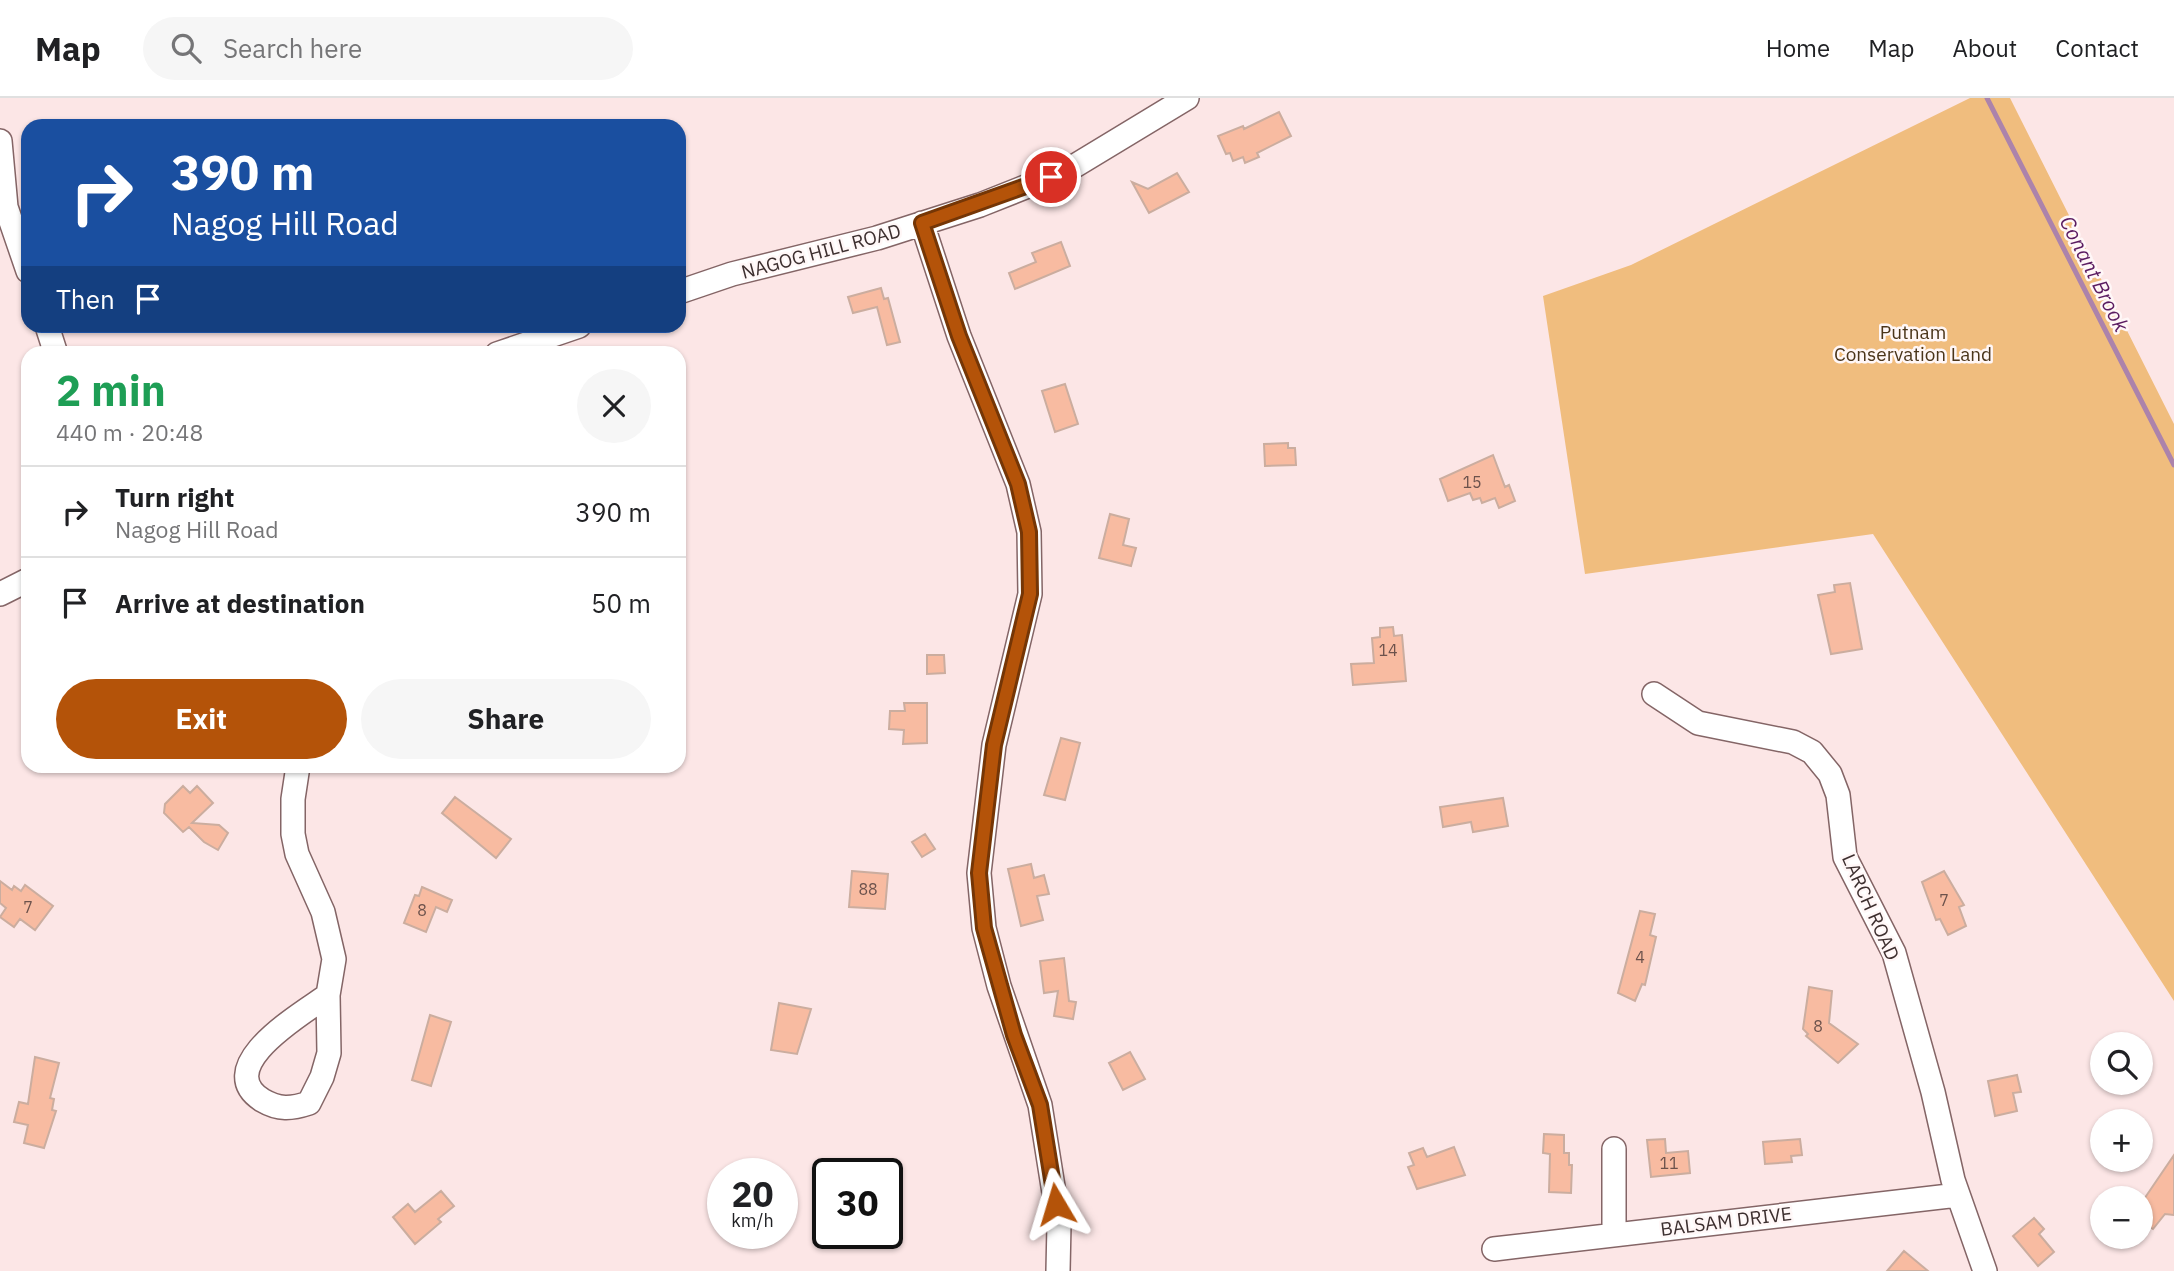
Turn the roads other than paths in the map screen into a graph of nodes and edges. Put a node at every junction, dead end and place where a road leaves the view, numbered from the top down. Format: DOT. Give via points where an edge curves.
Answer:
graph roads {
  1 [pos="1187,98"];
  2 [pos="0,141"];
  3 [pos="922,223"];
  4 [pos="21,251"];
  5 [pos="686,290"];
  6 [pos="558,333"];
  7 [pos="520,346"];
  8 [pos="21,584"];
  9 [pos="0,594"];
  10 [pos="1654,694"];
  11 [pos="297,773"];
  12 [pos="328,995"];
  13 [pos="1614,1149"];
  14 [pos="1958,1195"];
  15 [pos="1615,1234"];
  16 [pos="1494,1249"];
  17 [pos="1058,1271"];
  18 [pos="1985,1271"];
  1 -- 3 [label="street, NAGOG HILL ROAD" via="1068,170"];
  2 -- 4 [label="street" via="6,207"];
  3 -- 5 [label="street, NAGOG HILL ROAD"];
  3 -- 17 [label="street" via="959,336 1018,484 1029,532 1030,594 994,745 979,873 984,928 1042,1118 1059,1224"];
  6 -- 7 [label="street"];
  8 -- 9 [label="street"];
  10 -- 14 [label="street, LARCH ROAD" via="1698,723 1793,741 1812,752 1830,774 1838,795 1846,857 1894,953"];
  11 -- 12 [label="street" via="293,834 323,912 334,959"];
  12 -- 12 [label="street" via="279,1030 252,1059 248,1074 252,1091 261,1099 279,1108 309,1103 330,1053"];
  13 -- 15 [label="street"];
  14 -- 15 [label="street, BALSAM DRIVE"];
  14 -- 18 [label="street, LARCH ROAD"];
  15 -- 16 [label="street, BALSAM DRIVE"];
}
